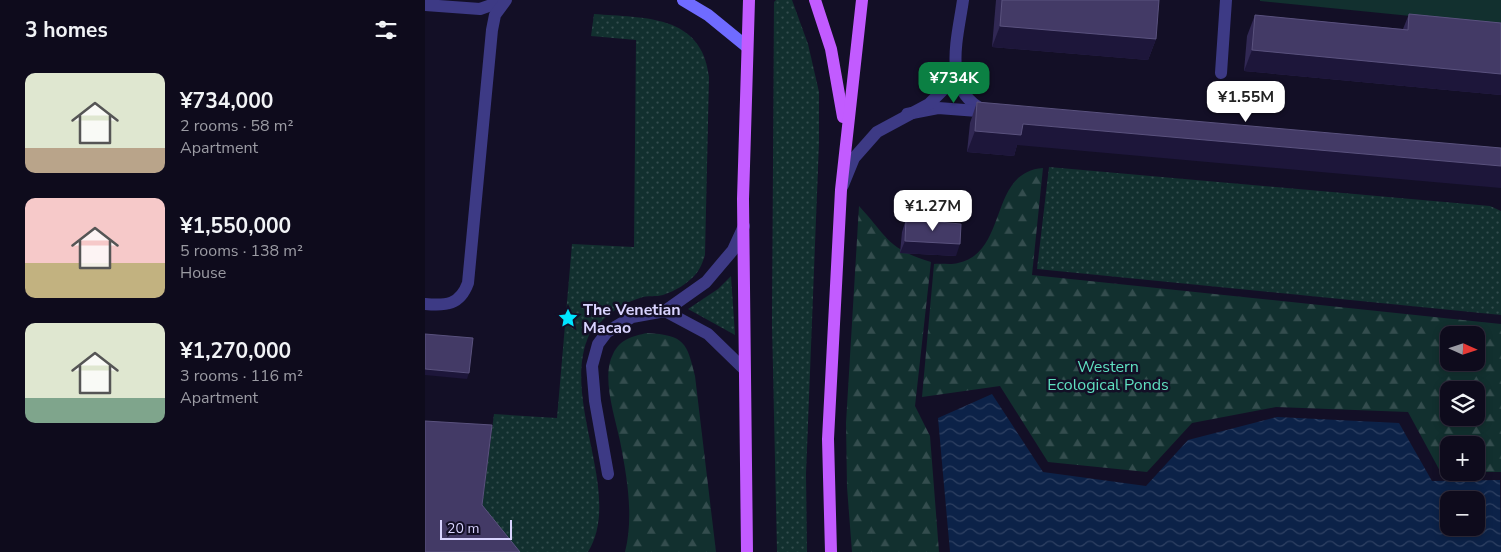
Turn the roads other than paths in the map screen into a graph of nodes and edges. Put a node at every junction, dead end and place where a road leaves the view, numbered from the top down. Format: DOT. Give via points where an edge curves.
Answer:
graph roads {
  1 [pos="506,0"];
  2 [pos="683,0"];
  3 [pos="749,0"];
  4 [pos="815,0"];
  5 [pos="862,0"];
  6 [pos="963,0"];
  7 [pos="1226,0"];
  8 [pos="425,5"];
  9 [pos="746,46"];
  10 [pos="955,68"];
  11 [pos="1221,73"];
  12 [pos="907,114"];
  13 [pos="846,137"];
  14 [pos="841,190"];
  15 [pos="744,226"];
  16 [pos="425,304"];
  17 [pos="665,311"];
  18 [pos="744,369"];
  19 [pos="608,474"];
  20 [pos="747,552"];
  21 [pos="831,552"];
  1 -- 8 [label="street" via="480,9"];
  1 -- 16 [label="street" via="495,14 492,30 468,283 459,300 449,305"];
  2 -- 9 [label="main road" via="709,15"];
  3 -- 9 [label="main road"];
  4 -- 13 [label="main road" via="840,88"];
  5 -- 13 [label="main road"];
  6 -- 10 [label="street"];
  7 -- 11 [label="street"];
  9 -- 15 [label="main road"];
  10 -- 12 [label="street" via="945,88 929,104"];
  10 -- 12 [label="street" via="957,83 965,96 976,106 994,112 938,108"];
  12 -- 14 [label="street" via="877,132 855,158"];
  13 -- 14 [label="main road"];
  14 -- 21 [label="main road" via="828,439"];
  15 -- 17 [label="street" via="733,250 706,282"];
  15 -- 18 [label="main road"];
  17 -- 18 [label="street" via="708,334"];
  17 -- 19 [label="street" via="632,317 607,332 598,344 592,366"];
  18 -- 20 [label="main road"];
}
